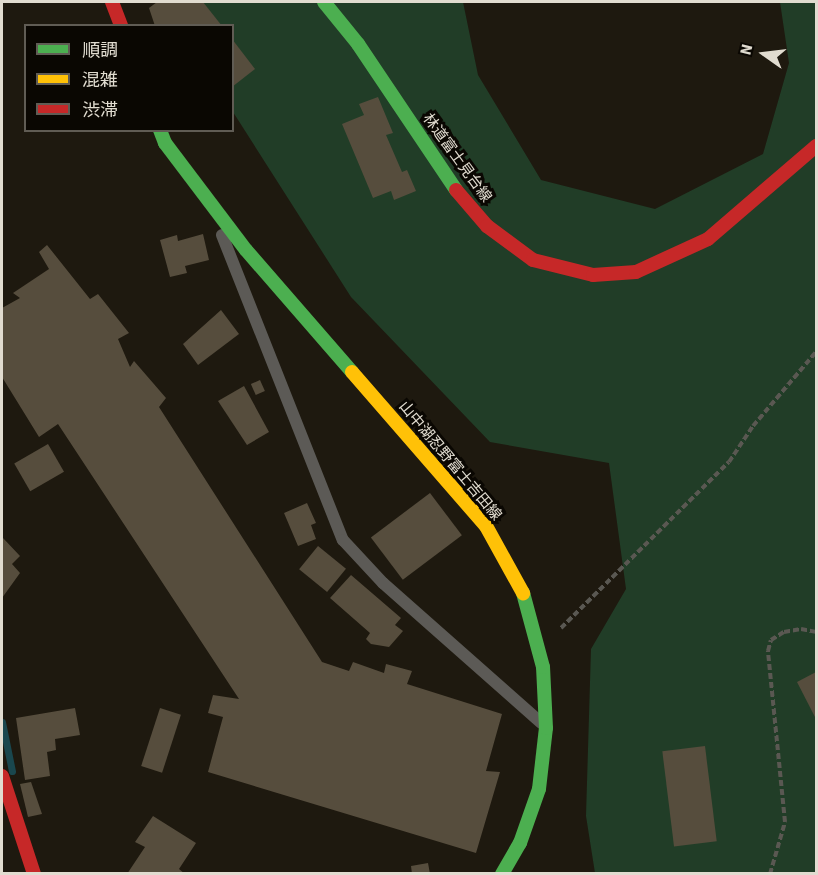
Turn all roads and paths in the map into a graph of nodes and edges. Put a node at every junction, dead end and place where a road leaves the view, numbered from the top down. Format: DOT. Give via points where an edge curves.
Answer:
graph roads {
  1 [pos="112,2"];
  2 [pos="324,2"];
  3 [pos="120,24"];
  4 [pos="161,132"];
  5 [pos="816,146"];
  6 [pos="216,211"];
  7 [pos="816,352"];
  8 [pos="559,631"];
  9 [pos="816,632"];
  10 [pos="546,728"];
  11 [pos="2,776"];
  12 [pos="34,873"];
  13 [pos="502,873"];
  14 [pos="770,873"];
  1 -- 3 [label="main road"];
  2 -- 5 [label="main road, 林道富士見台線" via="358,44 464,202 487,226 533,260 593,275 636,272 665,261 708,239"];
  4 -- 6 [label="main road, 山中湖忍野富士吉田線"];
  6 -- 10 [label="main road, 山中湖忍野富士吉田線" via="486,526 527,600 543,667"];
  6 -- 10 [label="lane" via="228,256 342,540 383,583"];
  7 -- 8 [label="path" via="753,426 729,462"];
  9 -- 14 [label="path" via="783,632 771,640 768,651 784,822"];
  10 -- 13 [label="main road, 山中湖忍野富士吉田線" via="539,789 520,843"];
  11 -- 12 [label="main road"];
}
